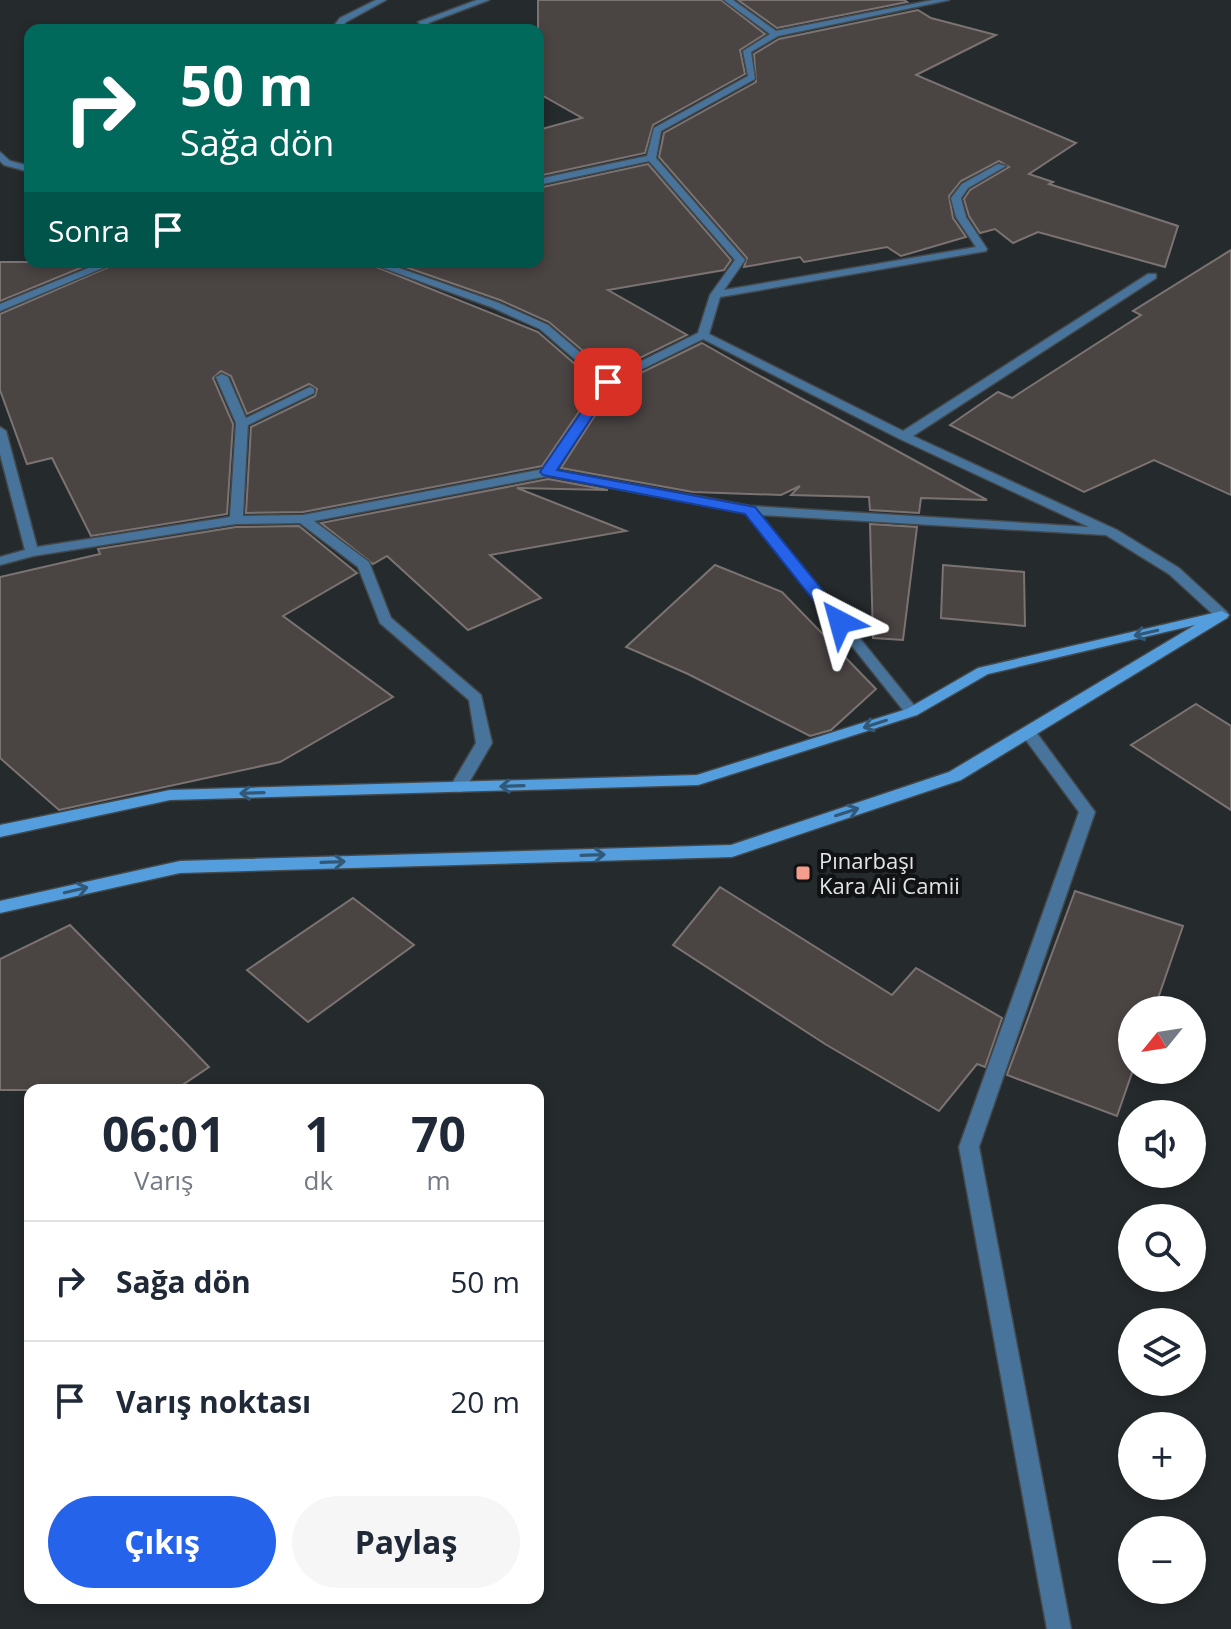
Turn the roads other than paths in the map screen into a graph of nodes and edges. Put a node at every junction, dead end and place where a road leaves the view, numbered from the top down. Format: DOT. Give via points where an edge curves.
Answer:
graph roads {
  1 [pos="382,0"];
  2 [pos="485,0"];
  3 [pos="728,0"];
  4 [pos="945,0"];
  5 [pos="340,24"];
  6 [pos="425,24"];
  7 [pos="775,34"];
  8 [pos="651,158"];
  9 [pos="2,161"];
  10 [pos="1001,166"];
  11 [pos="24,167"];
  12 [pos="544,181"];
  13 [pos="97,268"];
  14 [pos="389,268"];
  15 [pos="1152,276"];
  16 [pos="715,295"];
  17 [pos="0,308"];
  18 [pos="703,335"];
  19 [pos="222,377"];
  20 [pos="608,382"];
  21 [pos="310,391"];
  22 [pos="242,423"];
  23 [pos="0,431"];
  24 [pos="904,436"];
  25 [pos="548,472"];
  26 [pos="750,510"];
  27 [pos="303,519"];
  28 [pos="236,520"];
  29 [pos="1112,533"];
  30 [pos="32,552"];
  31 [pos="0,561"];
  32 [pos="1226,617"];
  33 [pos="912,712"];
  34 [pos="1028,732"];
  35 [pos="458,787"];
  36 [pos="0,831"];
  37 [pos="0,907"];
  38 [pos="1059,1629"];
  1 -- 5 [label="street"];
  2 -- 6 [label="street"];
  3 -- 7 [label="street"];
  4 -- 7 [label="street"];
  7 -- 8 [label="street" via="747,51 752,77 657,130"];
  8 -- 12 [label="street"];
  8 -- 16 [label="street" via="740,260"];
  9 -- 11 [label="street"];
  10 -- 16 [label="street" via="965,186 956,198 961,217 982,249"];
  13 -- 17 [label="street"];
  14 -- 20 [label="street" via="544,327"];
  15 -- 24 [label="street"];
  16 -- 18 [label="street"];
  18 -- 20 [label="street"];
  18 -- 24 [label="street"];
  19 -- 22 [label="street"];
  20 -- 25 [label="street"];
  21 -- 22 [label="street"];
  22 -- 28 [label="street"];
  23 -- 30 [label="street"];
  24 -- 29 [label="street"];
  25 -- 26 [label="street"];
  25 -- 27 [label="street"];
  26 -- 29 [label="street"];
  26 -- 33 [label="street"];
  27 -- 28 [label="street"];
  27 -- 35 [label="street" via="364,565 385,620 476,698 484,743"];
  28 -- 30 [label="street"];
  29 -- 32 [label="street" via="1174,571"];
  30 -- 31 [label="street"];
  32 -- 33 [label="main road, one-way" via="983,671"];
  32 -- 34 [label="main road"];
  33 -- 35 [label="main road, one-way" via="698,780"];
  37 -- 34 [label="main road, one-way" via="180,867 732,851 955,776"];
  34 -- 38 [label="street" via="1087,812 969,1147"];
  35 -- 36 [label="main road, one-way" via="170,795"];
}
